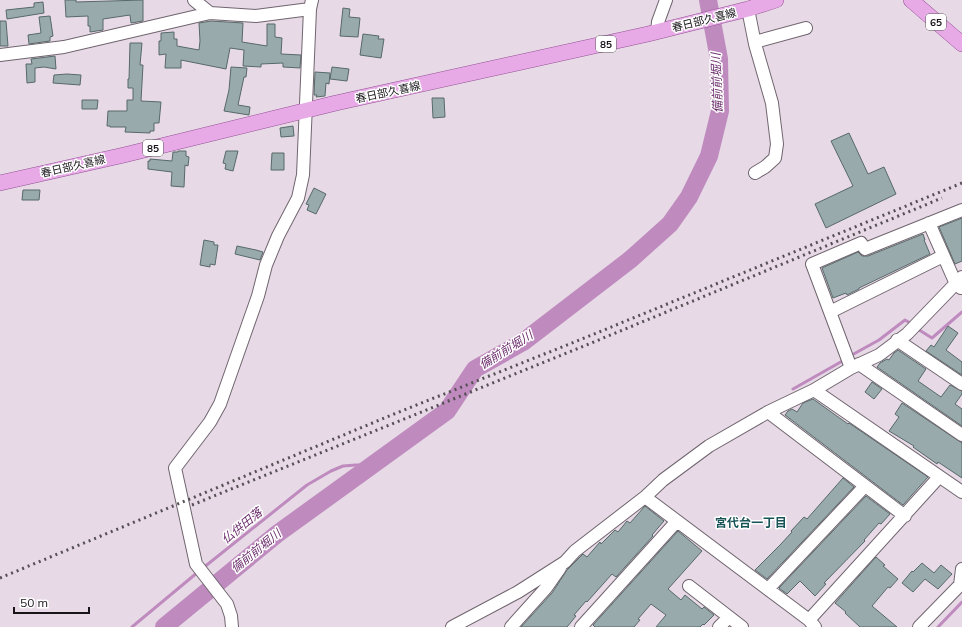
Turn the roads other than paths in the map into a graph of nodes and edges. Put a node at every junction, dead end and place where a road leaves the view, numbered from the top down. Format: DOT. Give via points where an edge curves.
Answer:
graph roads {
  1 [pos="194,0"];
  2 [pos="666,0"];
  3 [pos="776,0"];
  4 [pos="911,0"];
  5 [pos="311,5"];
  6 [pos="748,10"];
  7 [pos="210,13"];
  8 [pos="806,28"];
  9 [pos="657,32"];
  10 [pos="755,42"];
  11 [pos="962,44"];
  12 [pos="0,55"];
  13 [pos="305,112"];
  14 [pos="755,173"];
  15 [pos="0,183"];
  16 [pos="962,210"];
  17 [pos="929,223"];
  18 [pos="944,256"];
  19 [pos="960,283"];
  20 [pos="830,312"];
  21 [pos="897,340"];
  22 [pos="855,366"];
  23 [pos="962,384"];
  24 [pos="814,390"];
  25 [pos="768,412"];
  26 [pos="962,435"];
  27 [pos="940,477"];
  28 [pos="865,486"];
  29 [pos="962,492"];
  30 [pos="645,497"];
  31 [pos="905,516"];
  32 [pos="677,521"];
  33 [pos="564,562"];
  34 [pos="962,568"];
  35 [pos="689,586"];
  36 [pos="768,589"];
  37 [pos="728,617"];
  38 [pos="812,623"];
  39 [pos="232,627"];
  40 [pos="452,627"];
  41 [pos="511,627"];
  42 [pos="581,627"];
  43 [pos="719,627"];
  44 [pos="742,627"];
  45 [pos="919,627"];
  1 -- 7 [label="street"];
  2 -- 9 [label="street"];
  3 -- 6 [label="main road, 春日部久喜線 / 85"];
  4 -- 11 [label="main road, 65"];
  5 -- 7 [label="street" via="256,16"];
  5 -- 13 [label="street"];
  6 -- 9 [label="main road, 春日部久喜線 / 85"];
  6 -- 10 [label="street"];
  7 -- 12 [label="street" via="64,47"];
  8 -- 10 [label="street"];
  9 -- 13 [label="main road, 春日部久喜線 / 85"];
  10 -- 14 [label="street" via="772,103 777,144 774,158"];
  13 -- 15 [label="main road, 春日部久喜線 / 85"];
  13 -- 39 [label="street" via="303,175 298,198 266,265 258,296 220,404 210,422 175,468 196,564 227,604"];
  16 -- 17 [label="street"];
  17 -- 18 [label="street"];
  17 -- 20 [label="street" via="865,249 862,243 812,264"];
  18 -- 19 [label="street"];
  18 -- 20 [label="street"];
  19 -- 21 [label="street" via="907,334"];
  20 -- 22 [label="street"];
  21 -- 22 [label="street" via="879,354"];
  21 -- 23 [label="street"];
  22 -- 24 [label="street"];
  22 -- 26 [label="street"];
  24 -- 25 [label="street"];
  24 -- 27 [label="street"];
  25 -- 28 [label="street"];
  25 -- 30 [label="street" via="709,446 663,480"];
  27 -- 29 [label="street"];
  27 -- 31 [label="street"];
  28 -- 31 [label="street"];
  28 -- 36 [label="street"];
  30 -- 32 [label="street"];
  30 -- 33 [label="street"];
  31 -- 38 [label="street"];
  32 -- 36 [label="street"];
  32 -- 42 [label="street"];
  33 -- 40 [label="street" via="518,592"];
  33 -- 41 [label="street" via="546,588"];
  34 -- 45 [label="street" via="960,586"];
  35 -- 37 [label="street"];
  36 -- 38 [label="street"];
  37 -- 43 [label="street"];
  37 -- 44 [label="street"];
}
